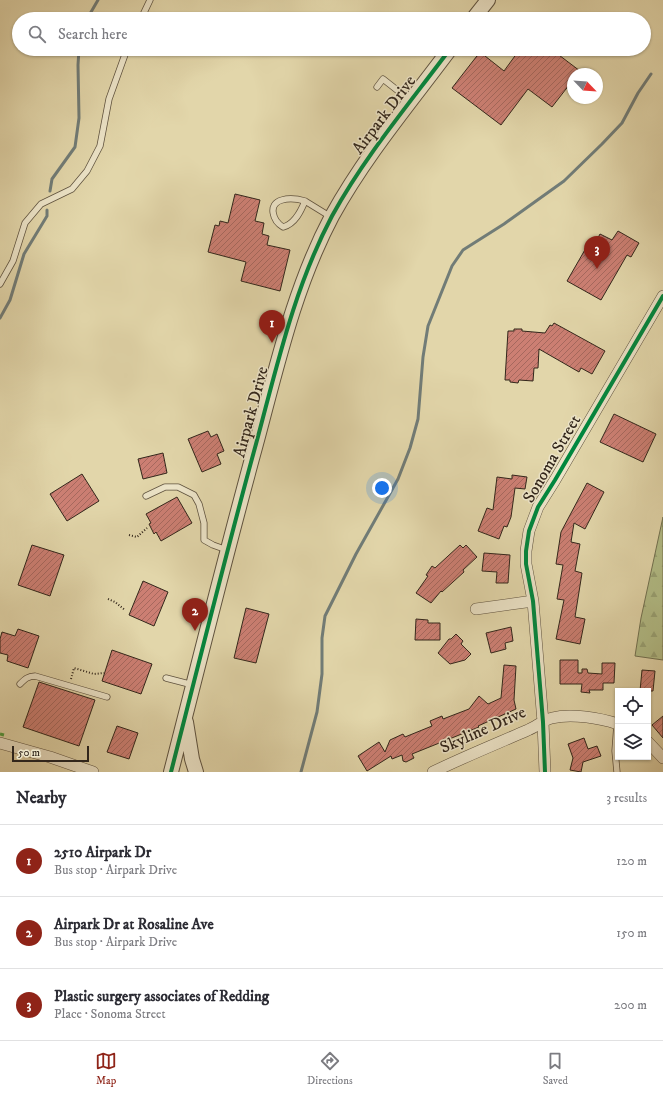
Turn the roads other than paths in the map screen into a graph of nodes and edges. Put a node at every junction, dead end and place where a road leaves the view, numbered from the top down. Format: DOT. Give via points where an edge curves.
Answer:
graph roads {
  1 [pos="150,0"];
  2 [pos="488,0"];
  3 [pos="144,12"];
  4 [pos="478,12"];
  5 [pos="124,56"];
  6 [pos="445,56"];
  7 [pos="377,87"];
  8 [pos="411,101"];
  9 [pos="305,201"];
  10 [pos="332,218"];
  11 [pos="0,284"];
  12 [pos="663,296"];
  13 [pos="146,496"];
  14 [pos="229,550"];
  15 [pos="533,600"];
  16 [pos="476,609"];
  17 [pos="166,678"];
  18 [pos="20,684"];
  19 [pos="193,685"];
  20 [pos="107,697"];
  21 [pos="185,717"];
  22 [pos="543,722"];
  23 [pos="615,723"];
  24 [pos="0,743"];
  25 [pos="651,745"];
  26 [pos="663,758"];
  27 [pos="616,760"];
  28 [pos="93,772"];
  29 [pos="171,772"];
  30 [pos="196,772"];
  31 [pos="433,772"];
  32 [pos="545,772"];
  33 [pos="617,772"];
  1 -- 3 [label="lane"];
  2 -- 4 [label="street"];
  5 -- 11 [label="lane" via="109,99 100,146 87,171 72,189 41,204 25,223 13,261"];
  6 -- 8 [label="street, Airpark Drive"];
  7 -- 8 [label="lane" via="383,79"];
  8 -- 10 [label="street, Airpark Drive" via="352,182"];
  9 -- 9 [label="lane" via="299,214 288,226 283,228 273,217 277,202 291,199"];
  9 -- 10 [label="lane"];
  10 -- 14 [label="street, Airpark Drive" via="304,276 293,309"];
  12 -- 15 [label="street, Sonoma Street" via="538,507 529,531 526,551"];
  13 -- 14 [label="lane" via="165,487 178,487 194,495 204,523 204,540"];
  14 -- 19 [label="street, Airpark Drive"];
  15 -- 16 [label="street"];
  15 -- 22 [label="street, Sonoma Street"];
  17 -- 19 [label="lane"];
  18 -- 20 [label="lane" via="30,676"];
  19 -- 21 [label="street, Airpark Drive"];
  21 -- 29 [label="street, Airpark Drive"];
  21 -- 30 [label="street"];
  22 -- 23 [label="street, Skyline Drive" via="551,718 583,717"];
  22 -- 31 [label="street, Skyline Drive"];
  22 -- 32 [label="street, Sonoma Street"];
  24 -- 28 [label="street"];
  25 -- 26 [label="street"];
  27 -- 33 [label="lane"];
}
